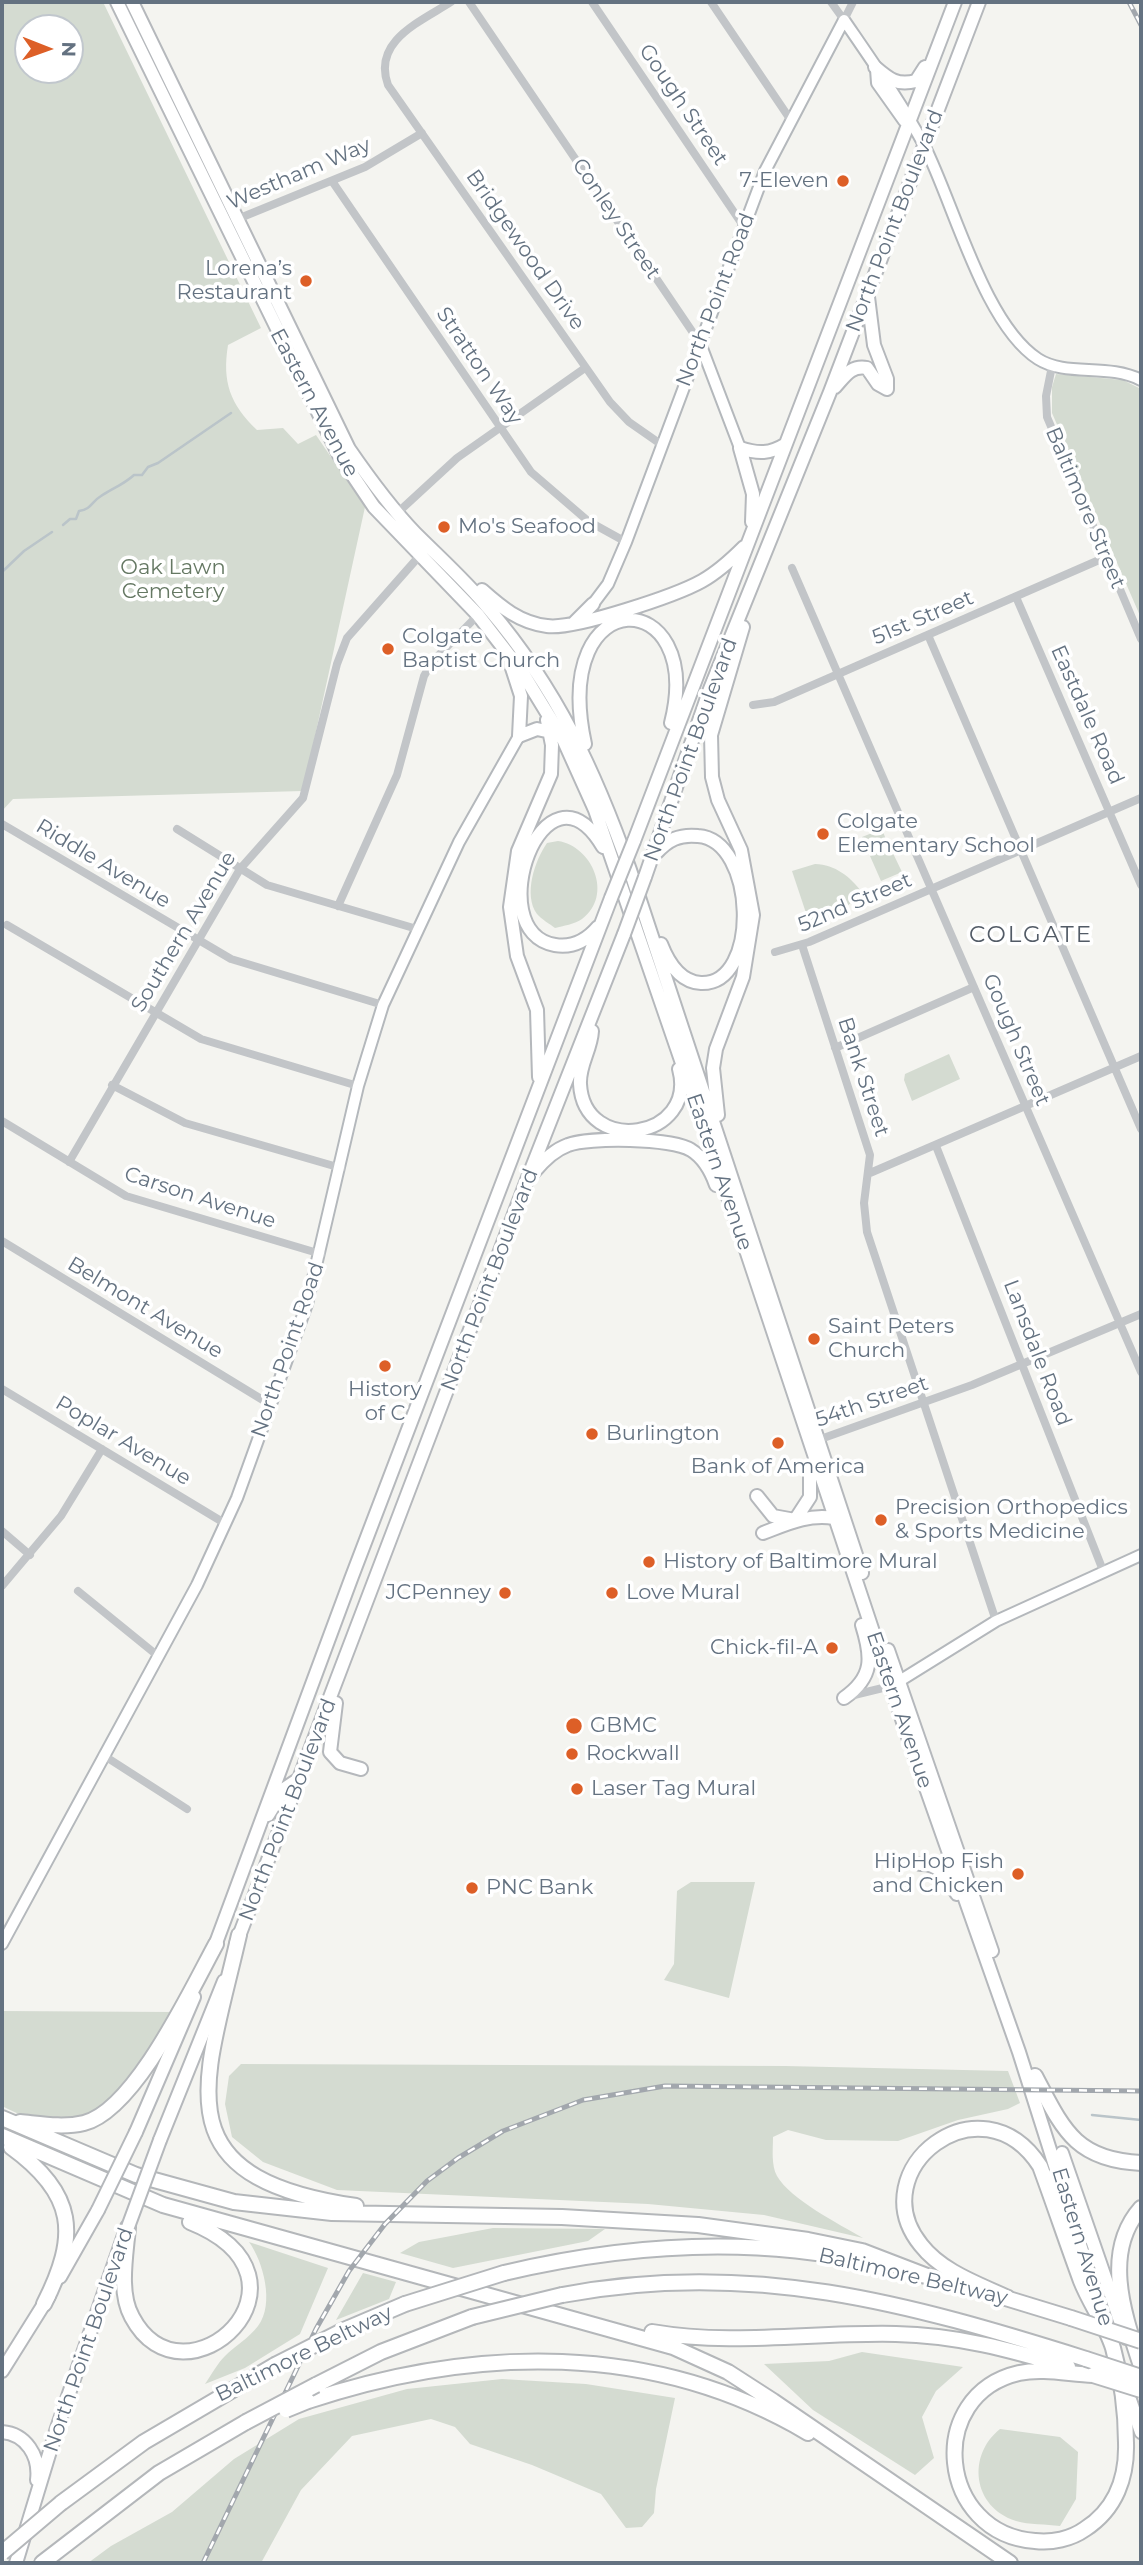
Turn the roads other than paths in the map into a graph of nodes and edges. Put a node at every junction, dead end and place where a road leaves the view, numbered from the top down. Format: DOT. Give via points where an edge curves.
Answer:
graph roads {
  1 [pos="117,2"];
  2 [pos="132,2"];
  3 [pos="451,2"];
  4 [pos="469,2"];
  5 [pos="592,2"];
  6 [pos="711,2"];
  7 [pos="831,2"];
  8 [pos="853,2"];
  9 [pos="955,2"];
  10 [pos="979,2"];
  11 [pos="844,20"];
  12 [pos="942,36"];
  13 [pos="875,67"];
  14 [pos="790,119"];
  15 [pos="909,125"];
  16 [pos="422,133"];
  17 [pos="923,143"];
  18 [pos="332,181"];
  19 [pos="231,222"];
  20 [pos="744,227"];
  21 [pos="868,292"];
  22 [pos="700,343"];
  23 [pos="1052,366"];
  24 [pos="585,368"];
  25 [pos="1141,380"];
  26 [pos="830,393"];
  27 [pos="500,428"];
  28 [pos="786,444"];
  29 [pos="662,445"];
  30 [pos="740,448"];
  31 [pos="392,518"];
  32 [pos="749,538"];
  33 [pos="626,542"];
  34 [pos="424,550"];
  35 [pos="765,553"];
  36 [pos="1106,557"];
  37 [pos="792,568"];
  38 [pos="456,572"];
  39 [pos="1016,597"];
  40 [pos="593,604"];
  41 [pos="478,615"];
  42 [pos="571,625"];
  43 [pos="928,635"];
  44 [pos="1141,639"];
  45 [pos="502,644"];
  46 [pos="838,673"];
  47 [pos="543,702"];
  48 [pos="753,705"];
  49 [pos="549,730"];
  50 [pos="519,736"];
  51 [pos="563,739"];
  52 [pos="589,762"];
  53 [pos="657,776"];
  54 [pos="1141,798"];
  55 [pos="1110,812"];
  56 [pos="2,824"];
  57 [pos="177,830"];
  58 [pos="1021,850"];
  59 [pos="240,869"];
  60 [pos="623,871"];
  61 [pos="646,873"];
  62 [pos="1141,885"];
  63 [pos="932,889"];
  64 [pos="338,906"];
  65 [pos="602,921"];
  66 [pos="7,925"];
  67 [pos="417,929"];
  68 [pos="197,941"];
  69 [pos="802,945"];
  70 [pos="775,952"];
  71 [pos="974,987"];
  72 [pos="661,1004"];
  73 [pos="383,1005"];
  74 [pos="594,1010"];
  75 [pos="154,1013"];
  76 [pos="835,1048"];
  77 [pos="1141,1056"];
  78 [pos="1115,1068"];
  79 [pos="112,1085"];
  80 [pos="358,1086"];
  81 [pos="538,1092"];
  82 [pos="1026,1107"];
  83 [pos="2,1122"];
  84 [pos="1141,1129"];
  85 [pos="721,1146"];
  86 [pos="936,1146"];
  87 [pos="69,1162"];
  88 [pos="341,1168"];
  89 [pos="870,1173"];
  90 [pos="527,1180"];
  91 [pos="740,1232"];
  92 [pos="2,1241"];
  93 [pos="321,1254"];
  94 [pos="1141,1314"];
  95 [pos="1120,1323"];
  96 [pos="1022,1365"];
  97 [pos="1141,1372"];
  98 [pos="2,1389"];
  99 [pos="925,1402"];
  100 [pos="271,1405"];
  101 [pos="813,1441"];
  102 [pos="102,1449"];
  103 [pos="757,1496"];
  104 [pos="834,1518"];
  105 [pos="795,1520"];
  106 [pos="226,1524"];
  107 [pos="2,1531"];
  108 [pos="763,1533"];
  109 [pos="851,1541"];
  110 [pos="30,1555"];
  111 [pos="1141,1555"];
  112 [pos="847,1556"];
  113 [pos="1104,1573"];
  114 [pos="2,1586"];
  115 [pos="78,1591"];
  116 [pos="996,1621"];
  117 [pos="158,1657"];
  118 [pos="342,1669"];
  119 [pos="895,1684"];
  120 [pos="844,1698"];
  121 [pos="103,1755"];
  122 [pos="361,1769"];
  123 [pos="299,1779"];
  124 [pos="187,1809"];
  125 [pos="249,1853"];
  126 [pos="919,1864"];
  127 [pos="970,1915"];
  128 [pos="239,1935"];
  129 [pos="2,1944"];
  130 [pos="216,1944"];
  131 [pos="1035,2076"];
  132 [pos="5,2120"];
  133 [pos="2,2138"];
  134 [pos="1141,2163"];
  135 [pos="139,2196"];
  136 [pos="1141,2208"];
  137 [pos="430,2214"];
  138 [pos="128,2227"];
  139 [pos="927,2276"];
  140 [pos="1008,2298"];
  141 [pos="44,2304"];
  142 [pos="524,2304"];
  143 [pos="1070,2317"];
  144 [pos="1141,2334"];
  145 [pos="1141,2341"];
  146 [pos="1113,2347"];
  147 [pos="1141,2367"];
  148 [pos="2,2371"];
  149 [pos="1093,2375"];
  150 [pos="1141,2377"];
  151 [pos="1141,2383"];
  152 [pos="1141,2390"];
  153 [pos="244,2427"];
  154 [pos="2,2432"];
  155 [pos="1141,2432"];
  156 [pos="893,2485"];
  157 [pos="34,2501"];
  158 [pos="61,2503"];
  159 [pos="2,2544"];
  160 [pos="2,2553"];
  161 [pos="16,2563"];
  162 [pos="42,2563"];
  163 [pos="1010,2563"];
  1 -- 19 [label="main road, Eastern Avenue"];
  2 -- 19 [label="main road, Eastern Avenue"];
  3 -- 16 [label="street, Bridgewood Drive" via="406,31 384,58 388,85"];
  4 -- 22 [label="street, Conley Street"];
  5 -- 20 [label="street, Gough Street"];
  6 -- 14 [label="street"];
  7 -- 11 [label="street"];
  8 -- 11 [label="street, North Point Road"];
  9 -- 12 [label="main road, North Point Boulevard"];
  10 -- 17 [label="main road, North Point Boulevard"];
  11 -- 13 [label="street"];
  11 -- 14 [label="street, North Point Road"];
  12 -- 13 [label="main road" via="916,81 896,83"];
  12 -- 15 [label="main road, North Point Boulevard"];
  13 -- 15 [label="street" via="904,109"];
  14 -- 20 [label="street, North Point Road"];
  15 -- 17 [label="street"];
  15 -- 28 [label="main road, North Point Boulevard"];
  16 -- 18 [label="street, Westham Way" via="372,164"];
  16 -- 24 [label="street, Bridgewood Drive"];
  17 -- 21 [label="main road, North Point Boulevard"];
  17 -- 23 [label="street" via="1008,330 1028,352"];
  18 -- 19 [label="street, Westham Way"];
  18 -- 27 [label="street, Stratton Way"];
  19 -- 31 [label="main road, Eastern Avenue" via="344,452"];
  20 -- 22 [label="street, North Point Road"];
  21 -- 26 [label="main road, North Point Boulevard"];
  21 -- 26 [label="main road" via="874,345 887,389 867,368 855,367"];
  22 -- 29 [label="street, North Point Road"];
  22 -- 30 [label="street, Conley Street"];
  23 -- 25 [label="street" via="1107,369"];
  23 -- 36 [label="street, Baltimore Street" via="1046,417"];
  24 -- 27 [label="street"];
  24 -- 29 [label="street, Bridgewood Drive" via="622,415"];
  26 -- 35 [label="main road, North Point Boulevard"];
  27 -- 31 [label="street" via="436,476"];
  27 -- 33 [label="street, Stratton Way" via="548,488 588,521"];
  28 -- 30 [label="main road" via="766,453"];
  28 -- 32 [label="main road, North Point Boulevard"];
  29 -- 33 [label="street, North Point Road"];
  30 -- 32 [label="main road" via="753,494"];
  31 -- 34 [label="main road, Eastern Avenue"];
  32 -- 42 [label="main road" via="718,571 699,583"];
  32 -- 53 [label="main road, North Point Boulevard"];
  33 -- 40 [label="street, North Point Road"];
  34 -- 38 [label="main road, Eastern Avenue"];
  34 -- 41 [label="main road, Eastern Avenue"];
  34 -- 59 [label="street, Southern Avenue" via="347,638 308,790"];
  35 -- 61 [label="main road, North Point Boulevard" via="710,689"];
  35 -- 85 [label="main road" via="711,735 715,789 741,850 753,915 743,977 720,1031 713,1069"];
  36 -- 39 [label="street, 51st Street"];
  36 -- 44 [label="street, Baltimore Street"];
  37 -- 46 [label="street, Gough Street"];
  38 -- 42 [label="main road" via="517,617 546,626"];
  38 -- 52 [label="main road, Eastern Avenue" via="534,666"];
  39 -- 43 [label="street, 51st Street"];
  39 -- 55 [label="street, Eastdale Road"];
  40 -- 42 [label="main road"];
  41 -- 45 [label="main road, Eastern Avenue"];
  41 -- 64 [label="street" via="424,676 397,775"];
  43 -- 46 [label="street, 51st Street"];
  43 -- 58 [label="street"];
  45 -- 47 [label="main road, Eastern Avenue"];
  45 -- 50 [label="main road" via="521,696"];
  46 -- 48 [label="street, 51st Street" via="769,704"];
  46 -- 63 [label="street, Gough Street"];
  47 -- 49 [label="main road"];
  47 -- 51 [label="main road, Eastern Avenue"];
  49 -- 50 [label="main road"];
  49 -- 51 [label="main road"];
  49 -- 81 [label="main road" via="551,774 520,843 510,890 517,956 537,1010"];
  50 -- 67 [label="street, North Point Road" via="459,842"];
  51 -- 60 [label="main road, Eastern Avenue"];
  52 -- 53 [label="main road" via="579,713 582,665 605,628 635,620 662,635 676,675 674,712"];
  52 -- 60 [label="main road, Eastern Avenue"];
  53 -- 65 [label="main road, North Point Boulevard, bridge"];
  54 -- 55 [label="street, 52nd Street"];
  55 -- 58 [label="street, 52nd Street"];
  55 -- 62 [label="street, Eastdale Road"];
  56 -- 68 [label="street, Riddle Avenue"];
  57 -- 59 [label="street"];
  58 -- 63 [label="street, 52nd Street"];
  58 -- 78 [label="street"];
  59 -- 64 [label="street" via="279,889"];
  59 -- 68 [label="street, Southern Avenue"];
  60 -- 61 [label="main road" via="674,968 696,982 723,978 736,961 743,923 739,881 727,849 708,836 687,835 666,842"];
  60 -- 65 [label="main road" via="582,823 552,821 532,843 521,907 527,926 550,944 572,945 590,937"];
  60 -- 72 [label="main road, Eastern Avenue"];
  60 -- 85 [label="main road, Eastern Avenue"];
  61 -- 74 [label="main road, North Point Boulevard, bridge"];
  63 -- 69 [label="street, 52nd Street"];
  63 -- 71 [label="street, Gough Street"];
  64 -- 67 [label="street"];
  65 -- 81 [label="main road, North Point Boulevard"];
  66 -- 75 [label="street"];
  67 -- 73 [label="street, North Point Road"];
  68 -- 73 [label="street, Riddle Avenue" via="247,966"];
  68 -- 75 [label="street, Southern Avenue"];
  69 -- 70 [label="street, 52nd Street"];
  69 -- 76 [label="street, Bank Street"];
  71 -- 76 [label="street"];
  71 -- 82 [label="street, Gough Street"];
  72 -- 74 [label="main road" via="681,1077 680,1094 670,1114 636,1132 599,1121 582,1096 581,1067 592,1037"];
  72 -- 91 [label="main road, Eastern Avenue"];
  73 -- 80 [label="street, North Point Road"];
  74 -- 90 [label="main road, North Point Boulevard"];
  75 -- 79 [label="street, Southern Avenue"];
  75 -- 80 [label="street" via="212,1044"];
  76 -- 89 [label="street, Bank Street" via="870,1155"];
  77 -- 78 [label="street"];
  78 -- 82 [label="street"];
  78 -- 84 [label="street"];
  79 -- 87 [label="street, Southern Avenue"];
  79 -- 88 [label="street" via="184,1123"];
  80 -- 88 [label="street, North Point Road"];
  81 -- 125 [label="main road, North Point Boulevard"];
  82 -- 86 [label="street"];
  82 -- 95 [label="street, Gough Street"];
  83 -- 87 [label="street, Carson Avenue"];
  85 -- 101 [label="main road, Eastern Avenue"];
  86 -- 89 [label="street"];
  86 -- 96 [label="street, Lansdale Road"];
  87 -- 93 [label="street, Carson Avenue" via="140,1202"];
  88 -- 93 [label="street, North Point Road"];
  89 -- 99 [label="street, Bank Street" via="864,1203 867,1232"];
  90 -- 91 [label="main road" via="542,1162 574,1143 677,1144 704,1161"];
  90 -- 118 [label="main road, North Point Boulevard"];
  91 -- 101 [label="main road, Eastern Avenue"];
  92 -- 100 [label="street, Belmont Avenue"];
  93 -- 100 [label="street, North Point Road"];
  94 -- 95 [label="street, 54th Street"];
  95 -- 96 [label="street, 54th Street"];
  95 -- 97 [label="street, Gough Street"];
  96 -- 99 [label="street, 54th Street"];
  96 -- 113 [label="street, Lansdale Road"];
  98 -- 102 [label="street, Poplar Avenue"];
  99 -- 101 [label="street, 54th Street"];
  99 -- 116 [label="street, Bank Street"];
  100 -- 106 [label="street, North Point Road"];
  101 -- 104 [label="main road, Eastern Avenue"];
  101 -- 105 [label="main road" via="812,1489"];
  101 -- 109 [label="main road, Eastern Avenue"];
  102 -- 106 [label="street, Poplar Avenue"];
  102 -- 110 [label="street" via="61,1516"];
  103 -- 105 [label="main road" via="773,1517"];
  104 -- 105 [label="main road"];
  104 -- 109 [label="main road"];
  104 -- 112 [label="main road, Eastern Avenue"];
  105 -- 108 [label="main road"];
  106 -- 117 [label="street, North Point Road"];
  107 -- 110 [label="street"];
  109 -- 119 [label="main road, Eastern Avenue"];
  110 -- 114 [label="street"];
  111 -- 113 [label="street"];
  112 -- 119 [label="main road, Eastern Avenue"];
  112 -- 120 [label="main road" via="869,1653 862,1684"];
  113 -- 116 [label="street"];
  115 -- 117 [label="street"];
  116 -- 119 [label="street"];
  117 -- 121 [label="street, North Point Road"];
  118 -- 122 [label="main road" via="330,1752 340,1763"];
  118 -- 123 [label="main road, North Point Boulevard"];
  119 -- 120 [label="street"];
  119 -- 127 [label="main road, Eastern Avenue"];
  119 -- 131 [label="main road, Eastern Avenue"];
  121 -- 124 [label="street"];
  121 -- 129 [label="street, North Point Road"];
  123 -- 125 [label="main road" via="284,1789"];
  123 -- 128 [label="main road, North Point Boulevard"];
  125 -- 130 [label="main road, North Point Boulevard"];
  126 -- 127 [label="main road" via="930,1864 944,1874"];
  127 -- 146 [label="main road, Eastern Avenue" via="1054,2155"];
  128 -- 137 [label="highway" via="209,2078 209,2119 225,2152 263,2180 310,2196"];
  128 -- 138 [label="main road, North Point Boulevard, bridge"];
  130 -- 132 [label="highway" via="134,2086 117,2105 83,2123"];
  130 -- 141 [label="main road, North Point Boulevard, bridge" via="136,2132"];
  131 -- 134 [label="highway" via="1059,2123 1074,2141 1102,2158"];
  131 -- 151 [label="main road, Eastern Avenue"];
  132 -- 137 [label="highway" via="99,2162 210,2197 310,2211"];
  133 -- 135 [label="highway"];
  133 -- 141 [label="highway" via="51,2182 64,2212 65,2251"];
  135 -- 138 [label="highway" via="217,2232 236,2249 249,2275 249,2296 243,2317 232,2332 218,2343 188,2351 159,2345 145,2333 131,2317 126,2298"];
  135 -- 142 [label="highway"];
  136 -- 147 [label="highway" via="1124,2239 1120,2282 1126,2322"];
  137 -- 139 [label="highway" via="710,2226 862,2252"];
  138 -- 157 [label="main road, North Point Boulevard"];
  139 -- 140 [label="highway, Baltimore Beltway"];
  139 -- 158 [label="highway, Baltimore Beltway, bridge" via="814,2253 715,2247 609,2253 504,2273 405,2304 275,2365 144,2442"];
  140 -- 143 [label="highway, Baltimore Beltway"];
  140 -- 146 [label="highway" via="942,2264 921,2246 910,2226 906,2200 915,2164 931,2145 952,2133 975,2128 996,2131 1009,2135 1032,2154 1083,2286"];
  141 -- 148 [label="main road, North Point Boulevard"];
  142 -- 149 [label="highway" via="690,2337 894,2334 949,2338 1015,2351"];
  142 -- 156 [label="highway" via="655,2340 705,2361 773,2400"];
  143 -- 144 [label="highway, bridge"];
  143 -- 145 [label="highway, Baltimore Beltway, bridge"];
  146 -- 149 [label="highway" via="1126,2457 1121,2486 1110,2506 1080,2533 1052,2541 1023,2540 986,2524 966,2501 956,2474 957,2431 969,2406 991,2385 1020,2373"];
  146 -- 155 [label="main road, Eastern Avenue"];
  149 -- 152 [label="highway, bridge"];
  150 -- 153 [label="highway, Baltimore Beltway, bridge" via="945,2316 810,2288 666,2283 562,2295 472,2317 381,2352"];
  153 -- 156 [label="highway, bridge" via="308,2401 407,2372 472,2363 551,2361 624,2369 700,2387 801,2429"];
  153 -- 162 [label="highway" via="113,2507"];
  154 -- 157 [label="main road" via="20,2437 30,2448 38,2474"];
  156 -- 163 [label="highway"];
  157 -- 161 [label="main road, North Point Boulevard"];
  158 -- 159 [label="highway, bridge"];
  158 -- 160 [label="highway, Baltimore Beltway, bridge"];
}
